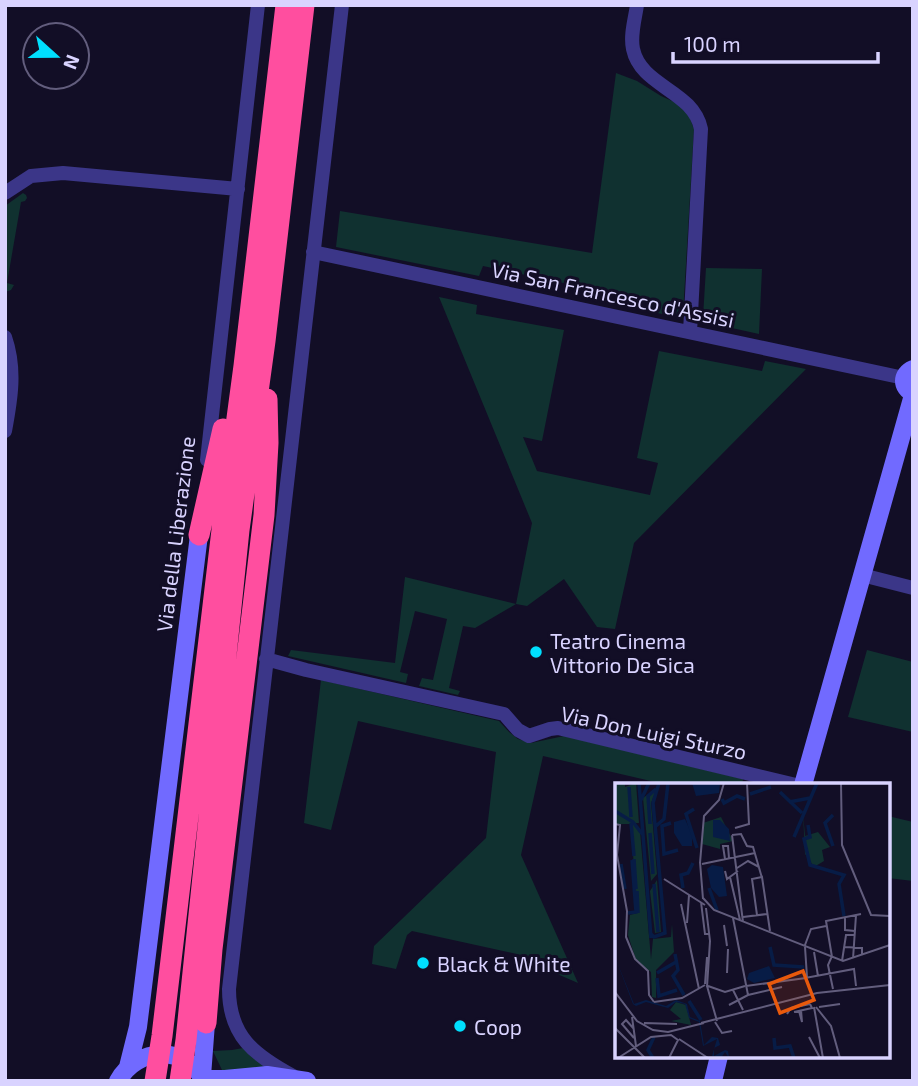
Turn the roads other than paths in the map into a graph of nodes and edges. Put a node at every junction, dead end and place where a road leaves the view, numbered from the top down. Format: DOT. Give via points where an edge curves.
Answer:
graph roads {
  1 [pos="258,5"];
  2 [pos="286,5"];
  3 [pos="304,5"];
  4 [pos="342,5"];
  5 [pos="637,5"];
  6 [pos="268,161"];
  7 [pos="238,189"];
  8 [pos="5,193"];
  9 [pos="313,252"];
  10 [pos="690,332"];
  11 [pos="5,337"];
  12 [pos="265,341"];
  13 [pos="911,384"];
  14 [pos="5,431"];
  15 [pos="199,535"];
  16 [pos="862,575"];
  17 [pos="913,588"];
  18 [pos="266,659"];
  19 [pos="788,783"];
  20 [pos="804,783"];
  21 [pos="230,975"];
  22 [pos="206,1023"];
  23 [pos="718,1060"];
  24 [pos="123,1074"];
  25 [pos="197,1076"];
  26 [pos="155,1081"];
  27 [pos="304,1081"];
  28 [pos="705,1081"];
  29 [pos="713,1081"];
  1 -- 7 [label="street, Via della Liberazione"];
  2 -- 6 [label="highway"];
  3 -- 12 [label="highway"];
  4 -- 9 [label="street"];
  5 -- 10 [label="street" via="632,41 640,67 694,110 701,129"];
  6 -- 15 [label="highway" via="248,255 224,424"];
  6 -- 26 [label="highway"];
  7 -- 8 [label="street" via="63,173 31,176"];
  7 -- 15 [label="street, Via della Liberazione"];
  9 -- 10 [label="street, Via San Francesco d'Assisi"];
  9 -- 18 [label="street"];
  10 -- 13 [label="street, Via San Francesco d'Assisi"];
  11 -- 14 [label="street" via="12,373"];
  12 -- 22 [label="highway" via="268,443 264,515"];
  12 -- 25 [label="highway" via="238,544 186,1040"];
  13 -- 16 [label="street"];
  15 -- 24 [label="street, Via della Liberazione" via="137,1031"];
  16 -- 17 [label="street"];
  16 -- 20 [label="street"];
  18 -- 19 [label="street, Via Don Luigi Sturzo" via="504,713 529,736 558,728"];
  18 -- 21 [label="street"];
  21 -- 22 [label="street"];
  21 -- 27 [label="street" via="231,1013 247,1045"];
  22 -- 25 [label="street"];
  23 -- 28 [label="street"];
  23 -- 29 [label="street"];
  24 -- 25 [label="street" via="157,1054 183,1059"];
  25 -- 27 [label="street" via="267,1075"];
}
